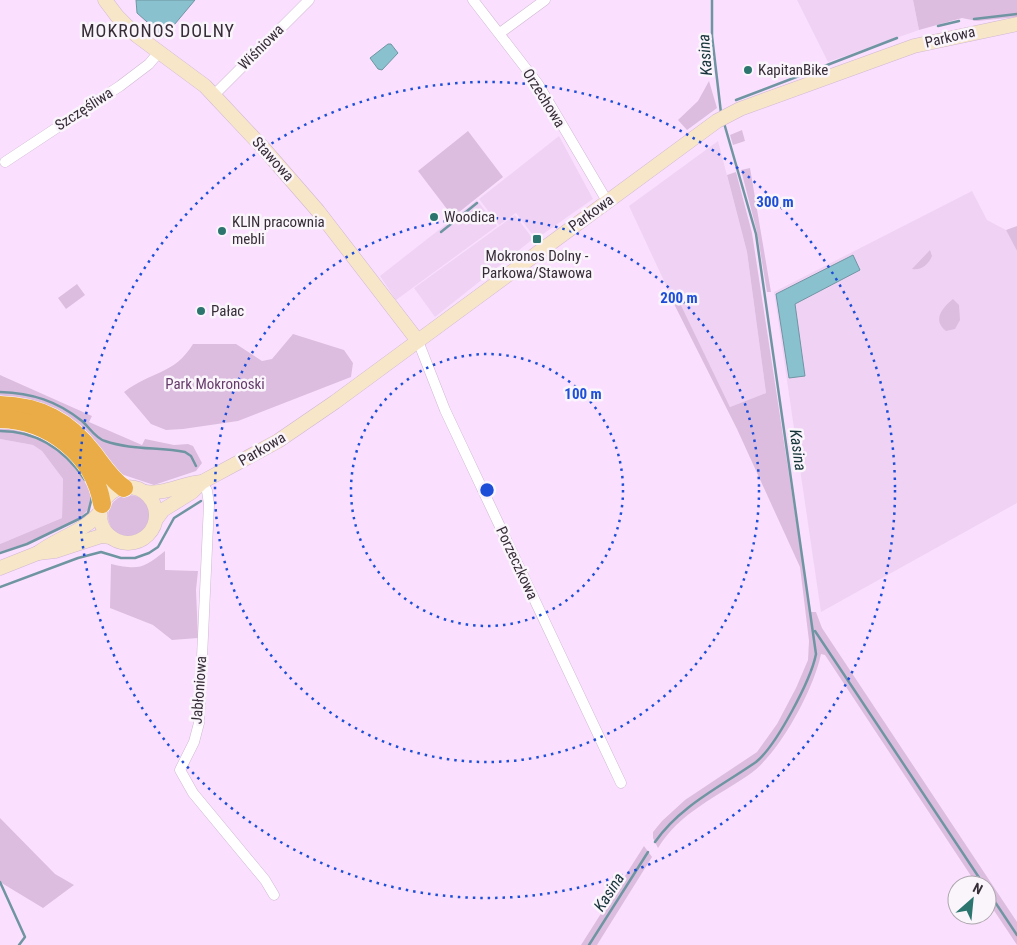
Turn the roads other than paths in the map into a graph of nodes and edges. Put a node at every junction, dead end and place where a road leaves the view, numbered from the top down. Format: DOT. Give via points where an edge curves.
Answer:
graph roads {
  1 [pos="106,0"];
  2 [pos="309,0"];
  3 [pos="473,0"];
  4 [pos="545,0"];
  5 [pos="1017,24"];
  6 [pos="500,33"];
  7 [pos="159,52"];
  8 [pos="214,95"];
  9 [pos="5,162"];
  10 [pos="607,201"];
  11 [pos="418,341"];
  12 [pos="0,405"];
  13 [pos="0,419"];
  14 [pos="202,482"];
  15 [pos="124,488"];
  16 [pos="145,492"];
  17 [pos="101,508"];
  18 [pos="157,518"];
  19 [pos="112,537"];
  20 [pos="38,553"];
  21 [pos="0,568"];
  22 [pos="621,783"];
  23 [pos="274,895"];
  1 -- 7 [label="main road, Stawowa" via="126,26"];
  2 -- 8 [label="street, Wiśniowa"];
  3 -- 6 [label="street, Orzechowa"];
  4 -- 6 [label="street"];
  5 -- 10 [label="main road, Parkowa" via="914,46 726,116"];
  6 -- 10 [label="street, Orzechowa" via="538,84"];
  7 -- 8 [label="main road, Stawowa"];
  7 -- 9 [label="street, Szczęśliwa" via="120,86"];
  8 -- 11 [label="main road, Stawowa" via="318,211"];
  10 -- 11 [label="main road, Parkowa"];
  11 -- 14 [label="main road, Parkowa" via="278,441"];
  11 -- 22 [label="street, Porzeczkowa" via="445,410"];
  12 -- 15 [label="highway" via="32,408 66,424 85,442 113,480"];
  13 -- 17 [label="highway" via="32,423 68,444 100,488"];
  14 -- 16 [label="main road, Parkowa" via="186,483 156,494"];
  14 -- 18 [label="main road, Parkowa"];
  14 -- 23 [label="street, Jabłoniowa" via="207,491 208,514 198,723 194,742 180,770 193,793"];
  15 -- 16 [label="main road"];
  15 -- 17 [label="main road" via="115,490"];
  16 -- 18 [label="main road" via="154,502"];
  17 -- 19 [label="main road" via="100,523"];
  17 -- 20 [label="main road" via="94,520"];
  18 -- 19 [label="main road" via="145,538 124,542"];
  19 -- 20 [label="main road" via="100,536 56,551"];
  20 -- 21 [label="main road"];
}
